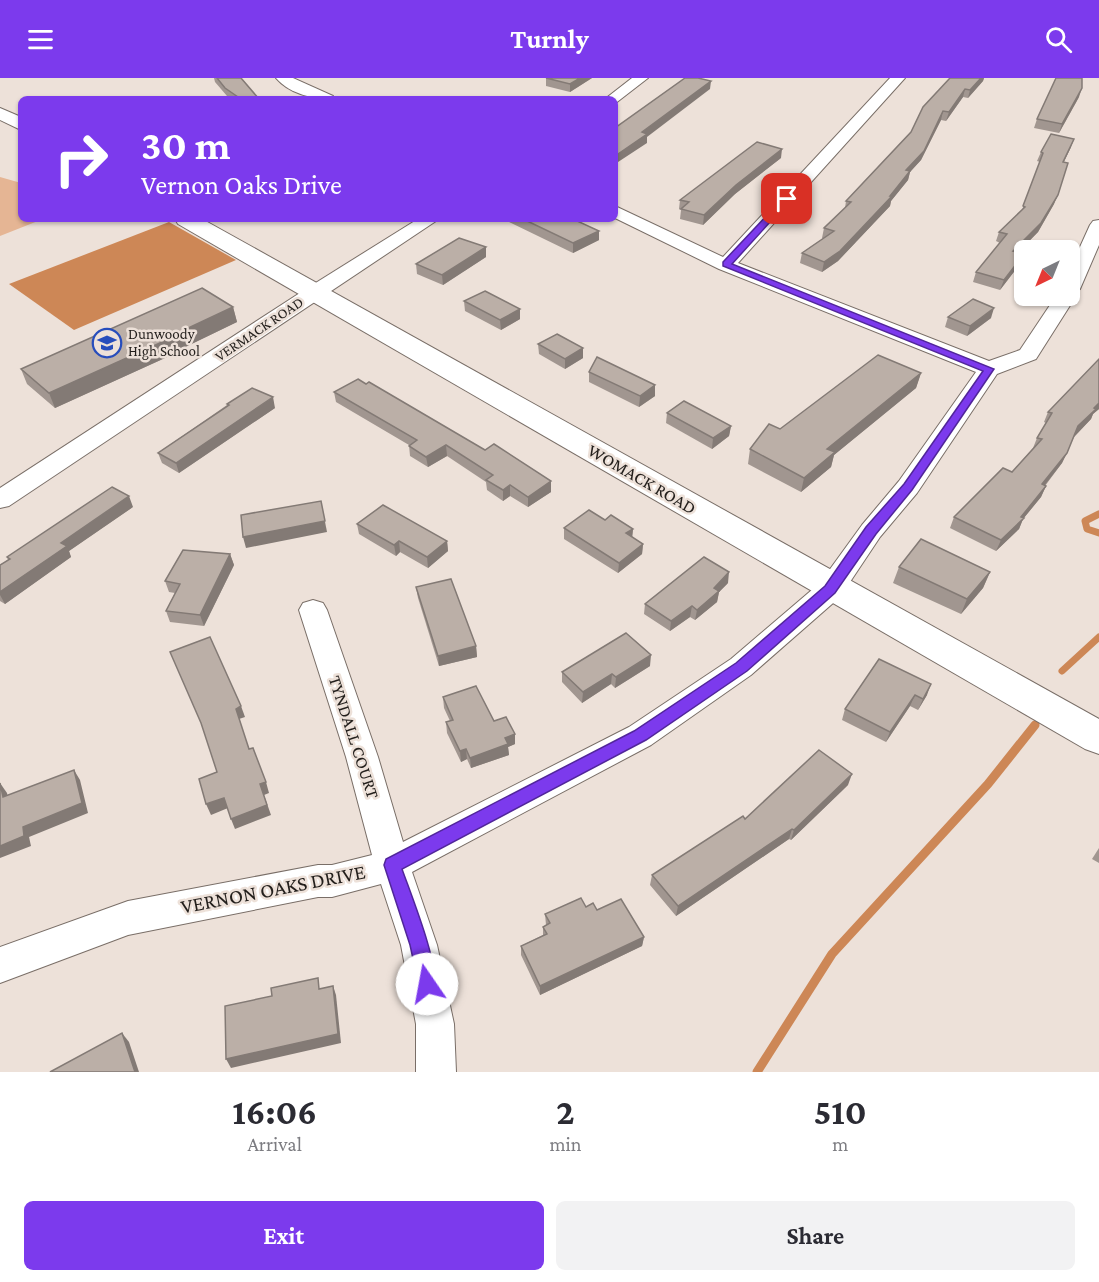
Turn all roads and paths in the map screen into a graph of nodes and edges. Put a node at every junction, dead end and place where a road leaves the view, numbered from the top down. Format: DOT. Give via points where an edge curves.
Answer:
graph roads {
  1 [pos="283,78"];
  2 [pos="641,78"];
  3 [pos="898,78"];
  4 [pos="320,81"];
  5 [pos="299,88"];
  6 [pos="320,96"];
  7 [pos="616,96"];
  8 [pos="0,113"];
  9 [pos="18,122"];
  10 [pos="618,212"];
  11 [pos="191,222"];
  12 [pos="425,222"];
  13 [pos="1099,225"];
  14 [pos="726,264"];
  15 [pos="1080,267"];
  16 [pos="312,293"];
  17 [pos="1060,306"];
  18 [pos="989,369"];
  19 [pos="0,500"];
  20 [pos="832,587"];
  21 [pos="313,610"];
  22 [pos="1099,738"];
  23 [pos="392,865"];
  24 [pos="0,965"];
  25 [pos="436,1072"];
  1 -- 5 [label="street"];
  2 -- 7 [label="street"];
  3 -- 14 [label="street"];
  4 -- 5 [label="street"];
  5 -- 6 [label="street"];
  8 -- 9 [label="street"];
  10 -- 14 [label="street"];
  11 -- 16 [label="street, WOMACK ROAD"];
  12 -- 16 [label="street, VERMACK ROAD"];
  13 -- 15 [label="street"];
  14 -- 18 [label="street"];
  16 -- 19 [label="street, VERMACK ROAD"];
  16 -- 20 [label="street, WOMACK ROAD"];
  17 -- 18 [label="street" via="1029,354"];
  18 -- 20 [label="street, VERNON OAKS DRIVE" via="908,487"];
  20 -- 22 [label="street, WOMACK ROAD"];
  20 -- 23 [label="street, VERNON OAKS DRIVE" via="741,667 640,736"];
  21 -- 23 [label="street, TYNDALL COURT" via="362,757"];
  23 -- 24 [label="street, VERNON OAKS DRIVE" via="332,881 128,918"];
  23 -- 25 [label="street, TYNDALL COURT" via="419,945 435,1024"];
}
